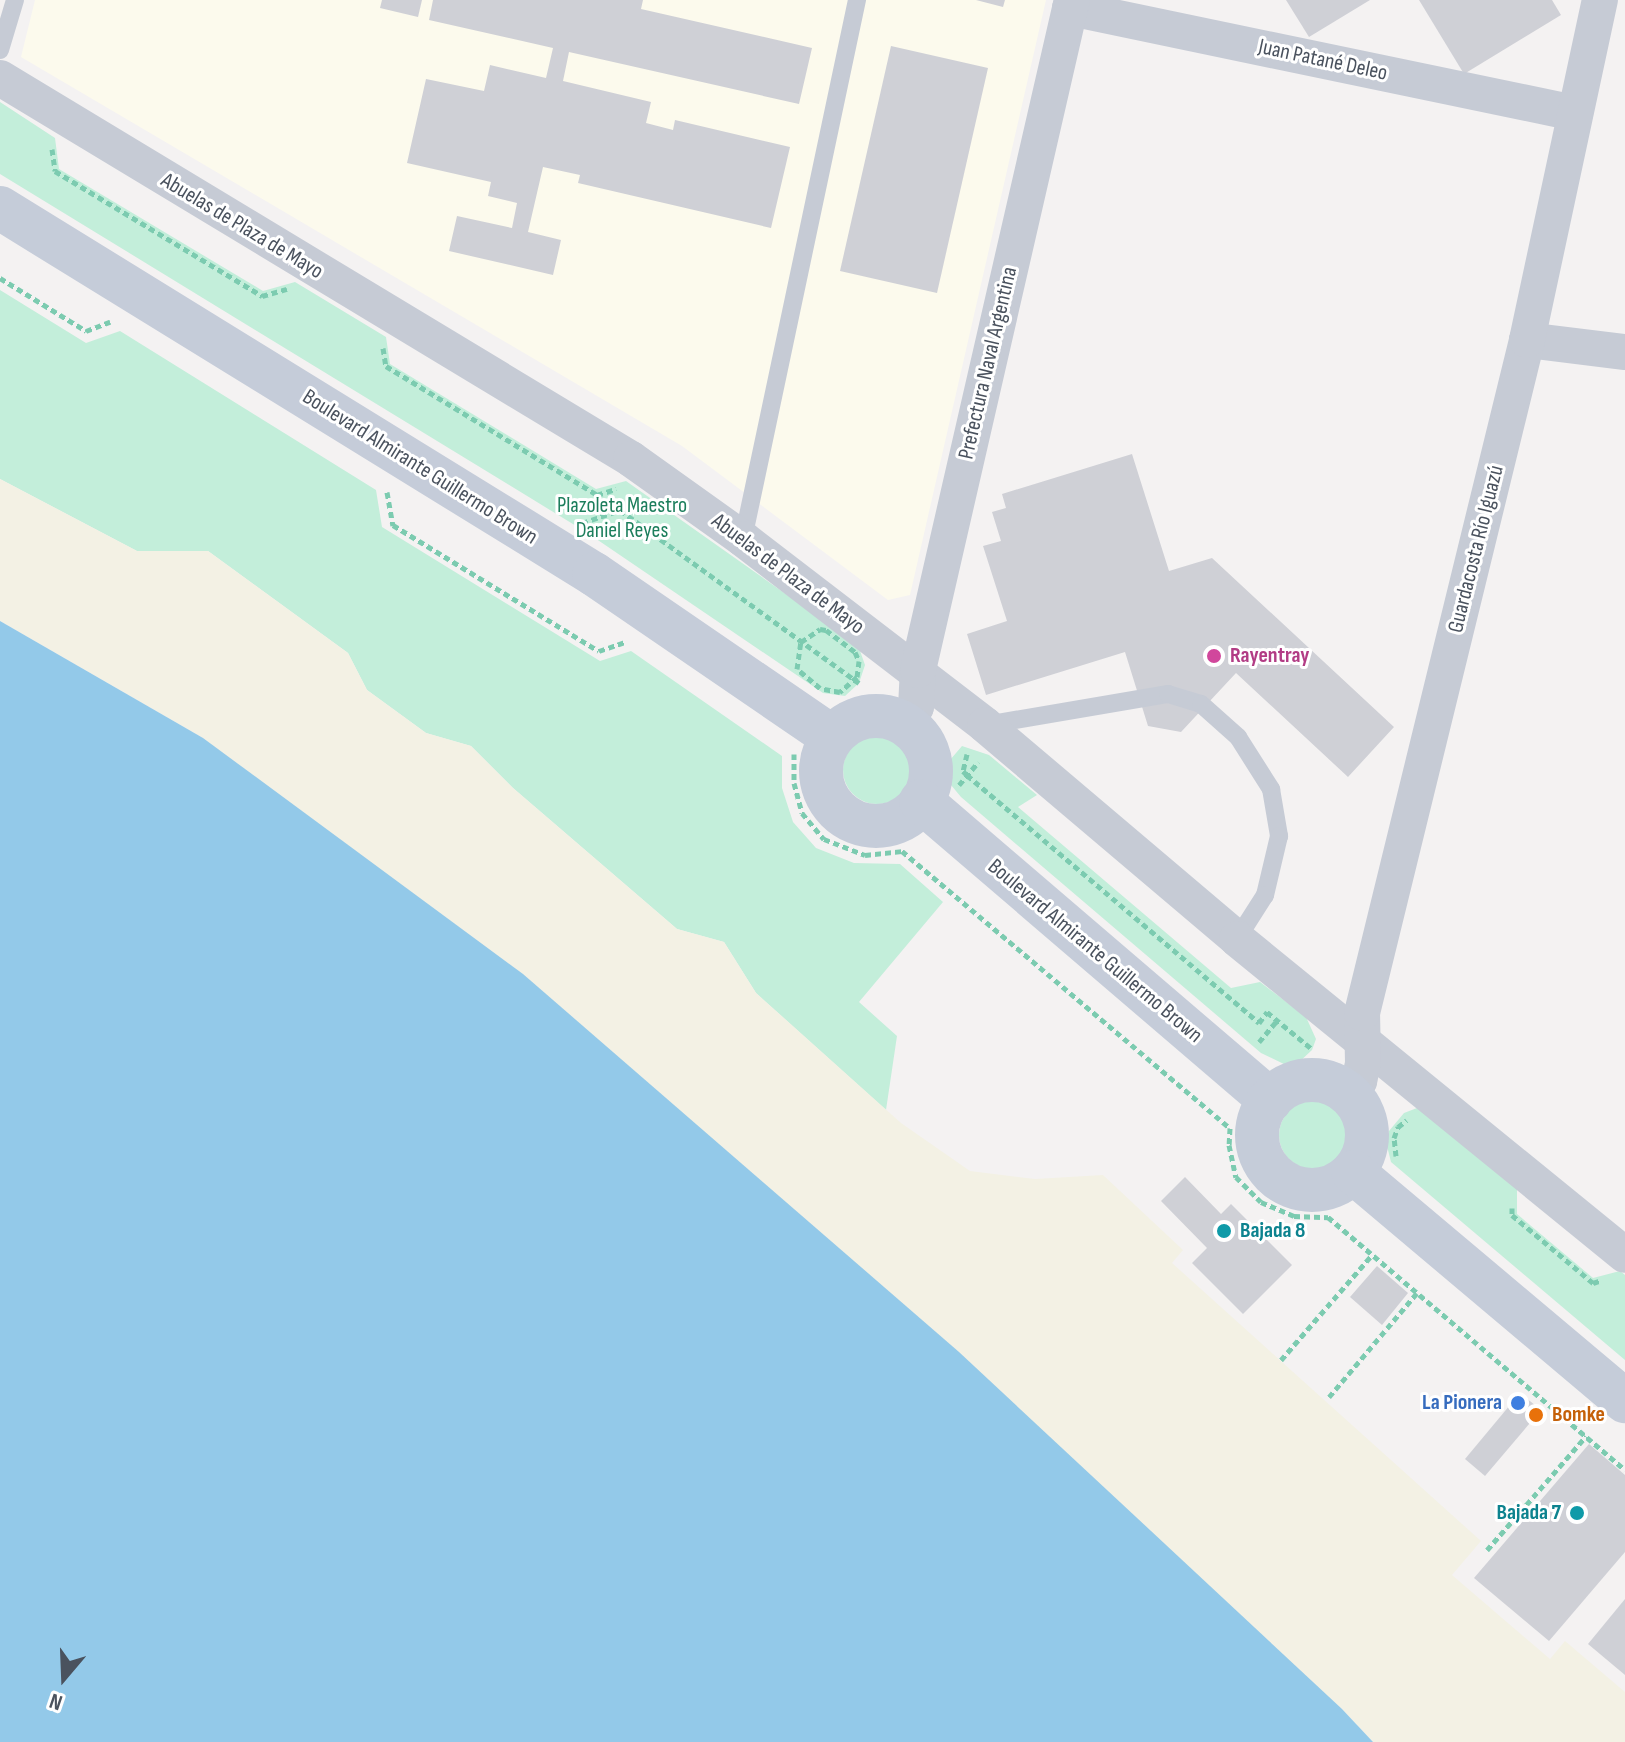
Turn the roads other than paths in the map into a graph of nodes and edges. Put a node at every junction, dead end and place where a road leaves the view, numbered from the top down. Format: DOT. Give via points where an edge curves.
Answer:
graph roads {
  1 [pos="15,0"];
  2 [pos="857,0"];
  3 [pos="1600,0"];
  4 [pos="1071,4"];
  5 [pos="0,50"];
  6 [pos="0,78"];
  7 [pos="1575,113"];
  8 [pos="0,208"];
  9 [pos="1527,340"];
  10 [pos="1625,352"];
  11 [pos="743,539"];
  12 [pos="918,670"];
  13 [pos="905,725"];
  14 [pos="832,737"];
  15 [pos="972,737"];
  16 [pos="921,801"];
  17 [pos="1237,939"];
  18 [pos="1361,1041"];
  19 [pos="1347,1094"];
  20 [pos="1270,1100"];
  21 [pos="1353,1172"];
  22 [pos="1615,1267"];
  23 [pos="1625,1401"];
  1 -- 5 [label="lane"];
  2 -- 11 [label="lane"];
  3 -- 7 [label="street, Guardacosta Río Iguazú"];
  4 -- 7 [label="street, Juan Patané Deleo"];
  4 -- 12 [label="street, Prefectura Naval Argentina"];
  6 -- 11 [label="street, Abuelas de Plaza de Mayo" via="631,459"];
  7 -- 9 [label="street, Guardacosta Río Iguazú"];
  8 -- 14 [label="main road, Boulevard Almirante Guillermo Brown" via="594,574"];
  9 -- 10 [label="street"];
  9 -- 18 [label="street, Guardacosta Río Iguazú" via="1362,1013"];
  11 -- 12 [label="street, Abuelas de Plaza de Mayo"];
  12 -- 13 [label="street, Prefectura Naval Argentina" via="916,707"];
  12 -- 15 [label="street, Abuelas de Plaza de Mayo"];
  13 -- 14 [label="main road" via="875,716 857,719"];
  13 -- 16 [label="main road" via="923,742 930,759 931,777"];
  14 -- 16 [label="main road" via="820,775 824,792 847,818 882,825 899,821"];
  15 -- 17 [label="street, Abuelas de Plaza de Mayo"];
  15 -- 17 [label="lane" via="1168,694 1201,704 1238,737 1271,789 1279,836 1265,895"];
  16 -- 20 [label="main road, Boulevard Almirante Guillermo Brown"];
  17 -- 18 [label="street, Abuelas de Plaza de Mayo"];
  18 -- 19 [label="street, Guardacosta Río Iguazú" via="1359,1081"];
  18 -- 22 [label="street"];
  19 -- 20 [label="main road" via="1330,1083 1311,1080 1293,1084"];
  19 -- 21 [label="main road" via="1366,1123 1367,1142"];
  20 -- 21 [label="main road" via="1258,1121 1257,1139 1270,1172 1300,1189 1318,1190 1335,1186"];
  21 -- 23 [label="main road"];
}
